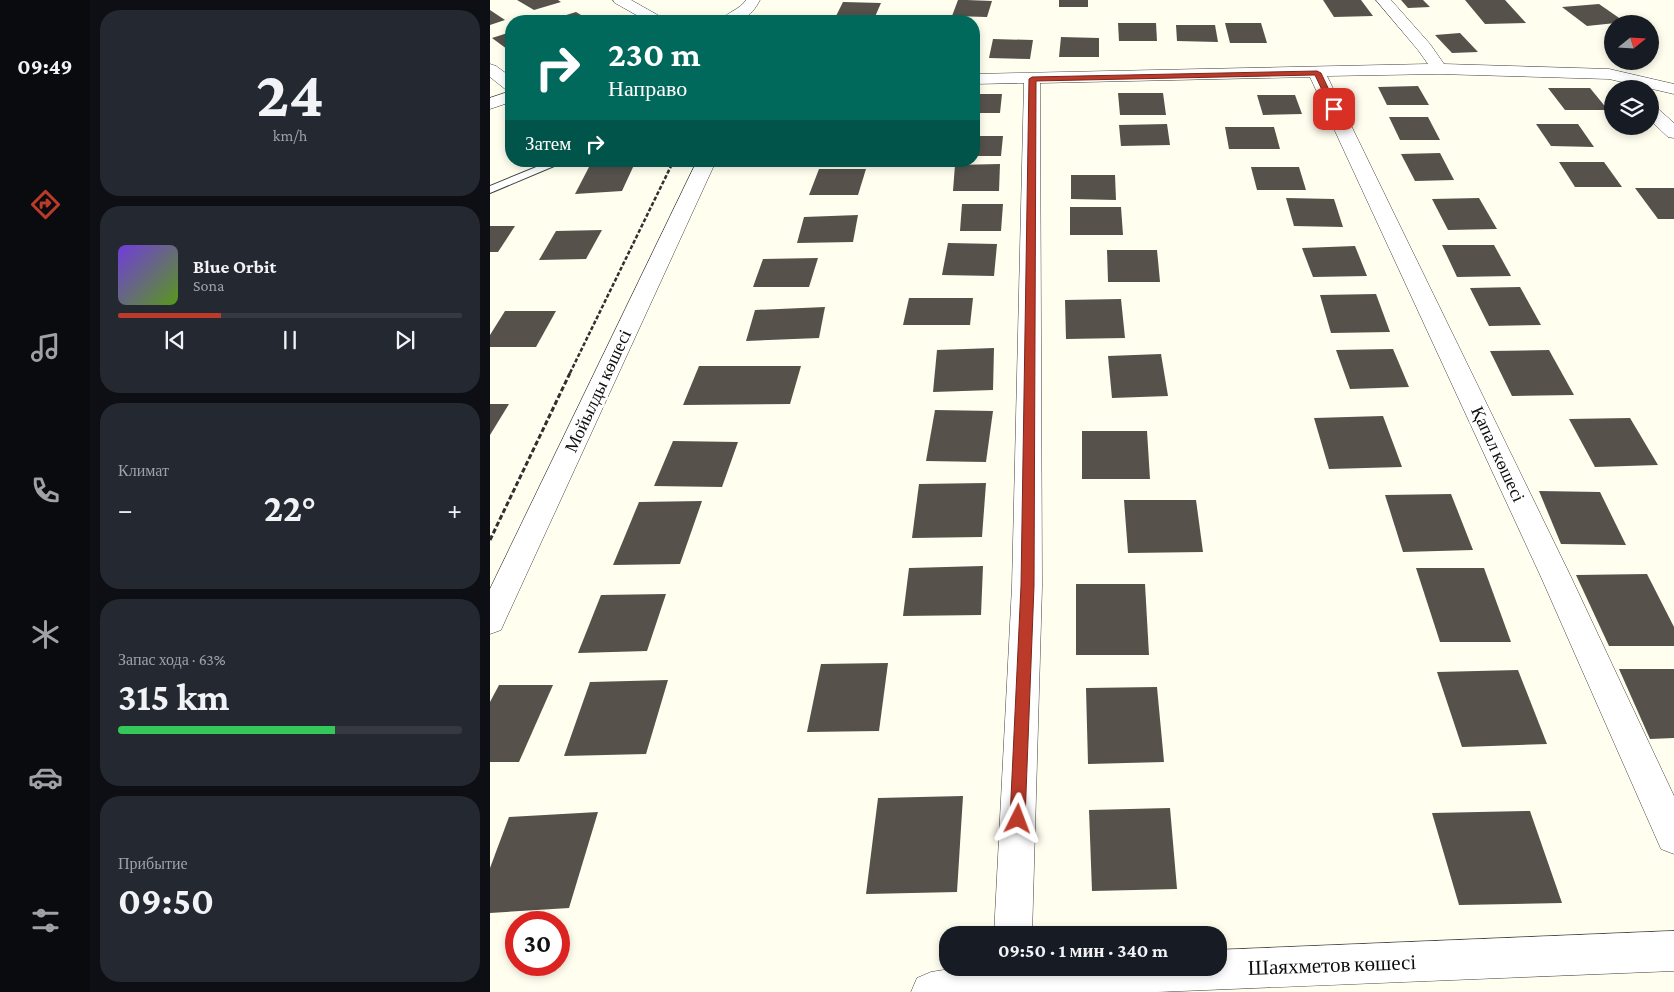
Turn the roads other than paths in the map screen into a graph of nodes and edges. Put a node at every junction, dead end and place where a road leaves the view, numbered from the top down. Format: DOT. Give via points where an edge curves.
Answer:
graph roads {
  1 [pos="620,0"];
  2 [pos="753,0"];
  3 [pos="1383,0"];
  4 [pos="647,15"];
  5 [pos="738,15"];
  6 [pos="490,69"];
  7 [pos="1439,69"];
  8 [pos="1317,73"];
  9 [pos="1609,74"];
  10 [pos="980,79"];
  11 [pos="1032,79"];
  12 [pos="505,80"];
  13 [pos="1616,80"];
  14 [pos="1674,89"];
  15 [pos="505,98"];
  16 [pos="490,104"];
  17 [pos="1659,119"];
  18 [pos="1674,133"];
  19 [pos="546,167"];
  20 [pos="704,167"];
  21 [pos="490,190"];
  22 [pos="490,621"];
  23 [pos="1674,836"];
  24 [pos="1013,926"];
  25 [pos="1674,951"];
  26 [pos="1227,966"];
  27 [pos="998,976"];
  28 [pos="931,992"];
  1 -- 4 [label="street"];
  2 -- 5 [label="street" via="748,9"];
  3 -- 7 [label="street"];
  6 -- 12 [label="street"];
  7 -- 8 [label="street"];
  7 -- 9 [label="street"];
  8 -- 11 [label="street"];
  8 -- 23 [label="street, Қапал көшесі" via="1556,577"];
  9 -- 13 [label="street"];
  9 -- 14 [label="street"];
  10 -- 11 [label="street"];
  11 -- 24 [label="street" via="1028,586"];
  15 -- 16 [label="street"];
  17 -- 18 [label="street"];
  19 -- 21 [label="lane"];
  20 -- 22 [label="street, Мойылды көшесі"];
  25 -- 26 [label="street, Шаяхметов көшесі"];
  27 -- 28 [label="street, Шаяхметов көшесі"];
}
